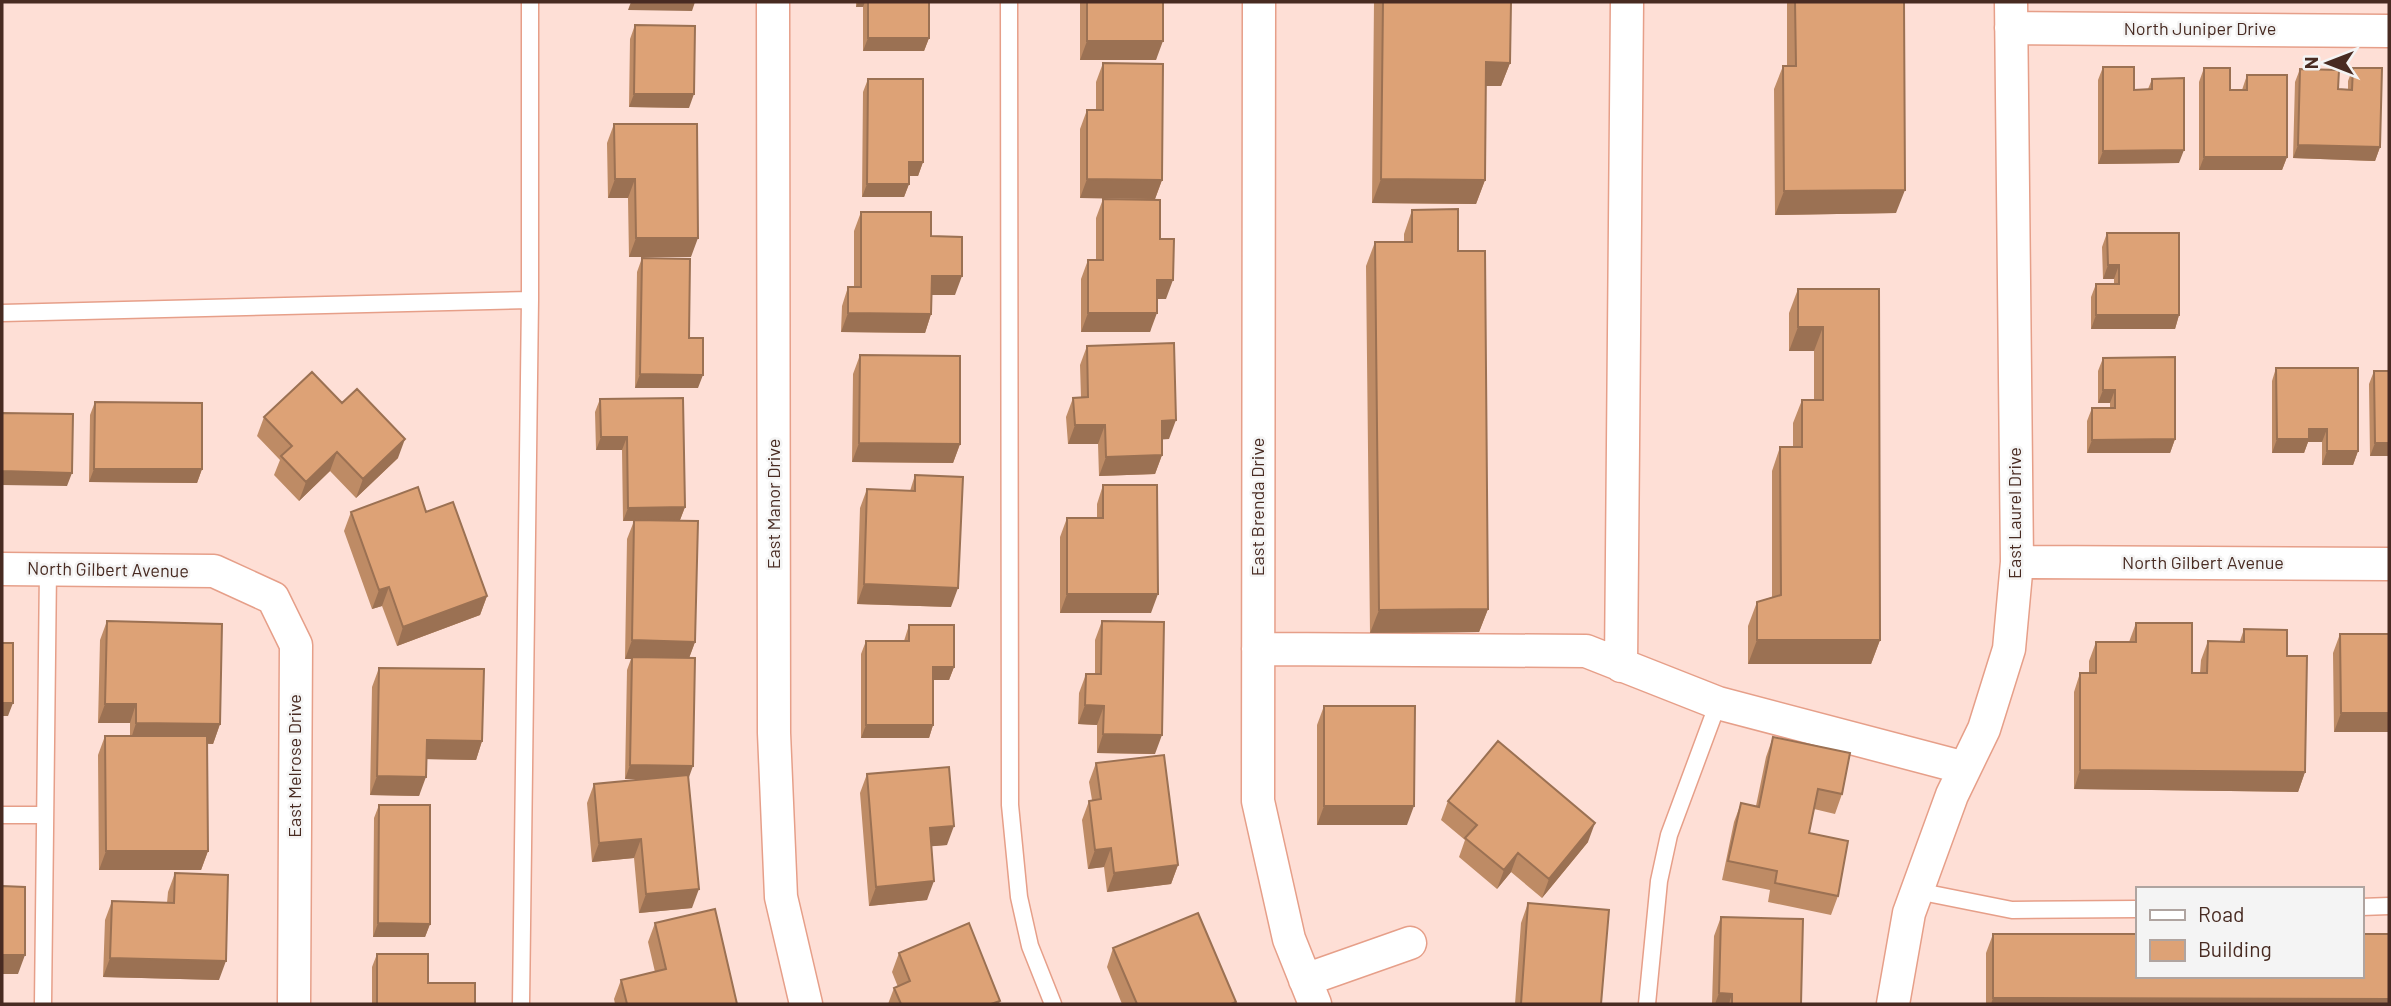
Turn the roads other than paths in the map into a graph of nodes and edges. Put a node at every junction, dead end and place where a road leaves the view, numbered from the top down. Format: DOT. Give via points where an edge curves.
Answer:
graph roads {
  1 [pos="530,2"];
  2 [pos="773,2"];
  3 [pos="1009,2"];
  4 [pos="1259,2"];
  5 [pos="1628,2"];
  6 [pos="2011,15"];
  7 [pos="2389,31"];
  8 [pos="530,300"];
  9 [pos="2,313"];
  10 [pos="2017,562"];
  11 [pos="2389,564"];
  12 [pos="2,569"];
  13 [pos="48,569"];
  14 [pos="214,571"];
  15 [pos="1258,649"];
  16 [pos="1621,666"];
  17 [pos="1718,703"];
  18 [pos="1965,768"];
  19 [pos="2,815"];
  20 [pos="45,815"];
  21 [pos="1917,891"];
  22 [pos="2389,906"];
  23 [pos="2363,907"];
  24 [pos="2136,909"];
  25 [pos="1410,943"];
  26 [pos="1310,992"];
  27 [pos="43,1004"];
  28 [pos="294,1004"];
  29 [pos="521,1004"];
  30 [pos="806,1004"];
  31 [pos="1054,1004"];
  32 [pos="1647,1004"];
  33 [pos="1893,1004"];
  1 -- 8 [label="lane"];
  2 -- 30 [label="street, East Manor Drive" via="774,733 781,897"];
  3 -- 31 [label="lane" via="1010,804 1019,897 1030,946"];
  4 -- 15 [label="street, East Brenda Drive"];
  5 -- 16 [label="street"];
  6 -- 7 [label="street, North Juniper Drive"];
  6 -- 10 [label="street, East Laurel Drive"];
  8 -- 9 [label="lane"];
  8 -- 29 [label="lane"];
  10 -- 11 [label="street, North Gilbert Avenue"];
  10 -- 18 [label="street, East Laurel Drive" via="2009,649 1984,729"];
  12 -- 13 [label="street, North Gilbert Avenue"];
  13 -- 14 [label="street, North Gilbert Avenue"];
  13 -- 20 [label="lane"];
  14 -- 28 [label="street, East Melrose Drive" via="273,598 296,645"];
  15 -- 16 [label="street" via="1586,652"];
  15 -- 26 [label="street, East Brenda Drive" via="1258,801 1289,939"];
  16 -- 17 [label="street"];
  17 -- 18 [label="street"];
  17 -- 32 [label="lane" via="1669,835 1659,881"];
  18 -- 21 [label="street, East Laurel Drive"];
  19 -- 20 [label="lane"];
  20 -- 27 [label="lane"];
  21 -- 24 [label="lane" via="2012,910"];
  21 -- 33 [label="street, East Laurel Drive"];
  22 -- 23 [label="lane"];
  25 -- 26 [label="street"];
}
